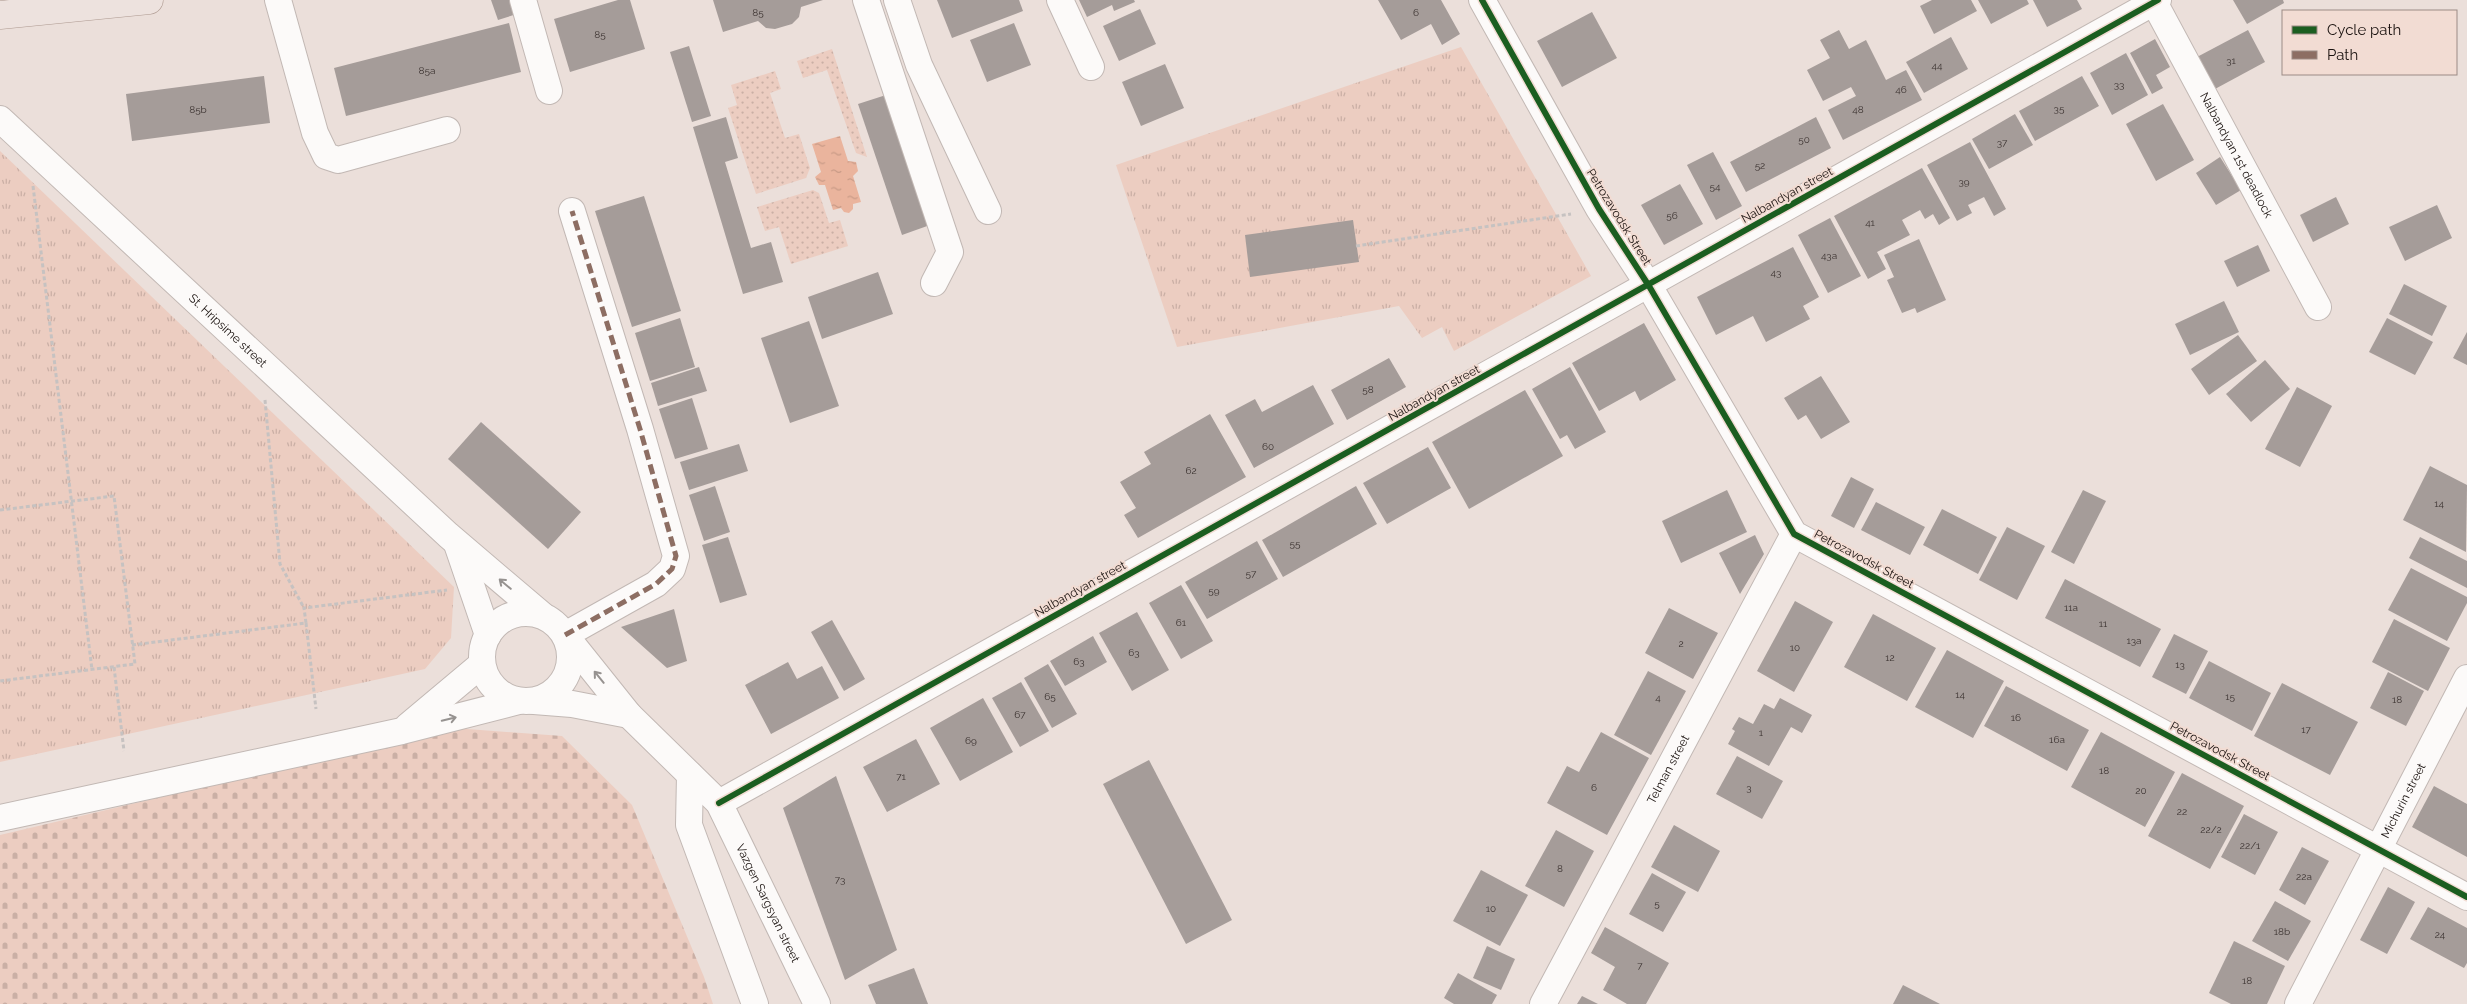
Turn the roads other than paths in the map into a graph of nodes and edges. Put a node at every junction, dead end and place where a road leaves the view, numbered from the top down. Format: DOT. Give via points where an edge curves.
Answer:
graph roads {
  1 [pos="149,0"];
  2 [pos="278,0"];
  3 [pos="523,0"];
  4 [pos="866,0"];
  5 [pos="897,0"];
  6 [pos="1060,0"];
  7 [pos="1482,0"];
  8 [pos="2156,1"];
  9 [pos="0,15"];
  10 [pos="1091,67"];
  11 [pos="549,91"];
  12 [pos="0,119"];
  13 [pos="447,130"];
  14 [pos="988,210"];
  15 [pos="572,211"];
  16 [pos="934,283"];
  17 [pos="1649,286"];
  18 [pos="2318,307"];
  19 [pos="1794,534"];
  20 [pos="457,543"];
  21 [pos="542,615"];
  22 [pos="488,635"];
  23 [pos="565,635"];
  24 [pos="482,664"];
  25 [pos="2467,678"];
  26 [pos="526,701"];
  27 [pos="629,715"];
  28 [pos="402,731"];
  29 [pos="690,775"];
  30 [pos="719,803"];
  31 [pos="0,818"];
  32 [pos="2379,849"];
  33 [pos="2467,897"];
  34 [pos="755,1004"];
  35 [pos="817,1004"];
  36 [pos="1543,1004"];
  37 [pos="2298,1004"];
  1 -- 9 [label="main road"];
  2 -- 13 [label="street" via="315,133 326,156 338,160"];
  3 -- 11 [label="street"];
  4 -- 16 [label="street" via="950,252"];
  5 -- 14 [label="street" via="919,65"];
  6 -- 10 [label="street"];
  7 -- 17 [label="street, Petrozavodsk Street" via="1599,209"];
  8 -- 17 [label="street, Nalbandyan street"];
  8 -- 18 [label="street, Nalbandyan 1st deadlock"];
  12 -- 20 [label="street, St. Hripsime street"];
  15 -- 23 [label="street" via="676,556 672,569 656,584"];
  17 -- 19 [label="street, Petrozavodsk Street"];
  17 -- 30 [label="street, Nalbandyan street"];
  19 -- 32 [label="street, Petrozavodsk Street"];
  19 -- 36 [label="street, Telman street"];
  21 -- 20 [label="street, St. Hripsime street, one-way"];
  20 -- 22 [label="street"];
  21 -- 22 [label="street" via="511,615"];
  21 -- 23 [label="street"];
  22 -- 24 [label="street" via="482,649"];
  23 -- 26 [label="street" via="570,649 566,678 546,697"];
  27 -- 23 [label="street, one-way"];
  24 -- 26 [label="street" via="495,689 506,697"];
  24 -- 28 [label="street"];
  25 -- 32 [label="street, Michurin street"];
  26 -- 27 [label="street" via="572,704"];
  28 -- 26 [label="street, one-way"];
  27 -- 29 [label="street"];
  28 -- 31 [label="street"];
  29 -- 30 [label="street"];
  29 -- 34 [label="street" via="689,824"];
  30 -- 35 [label="street, Vazgen Sargsyan street"];
  32 -- 33 [label="street, Petrozavodsk Street"];
  32 -- 37 [label="street, Michurin street"];
}
